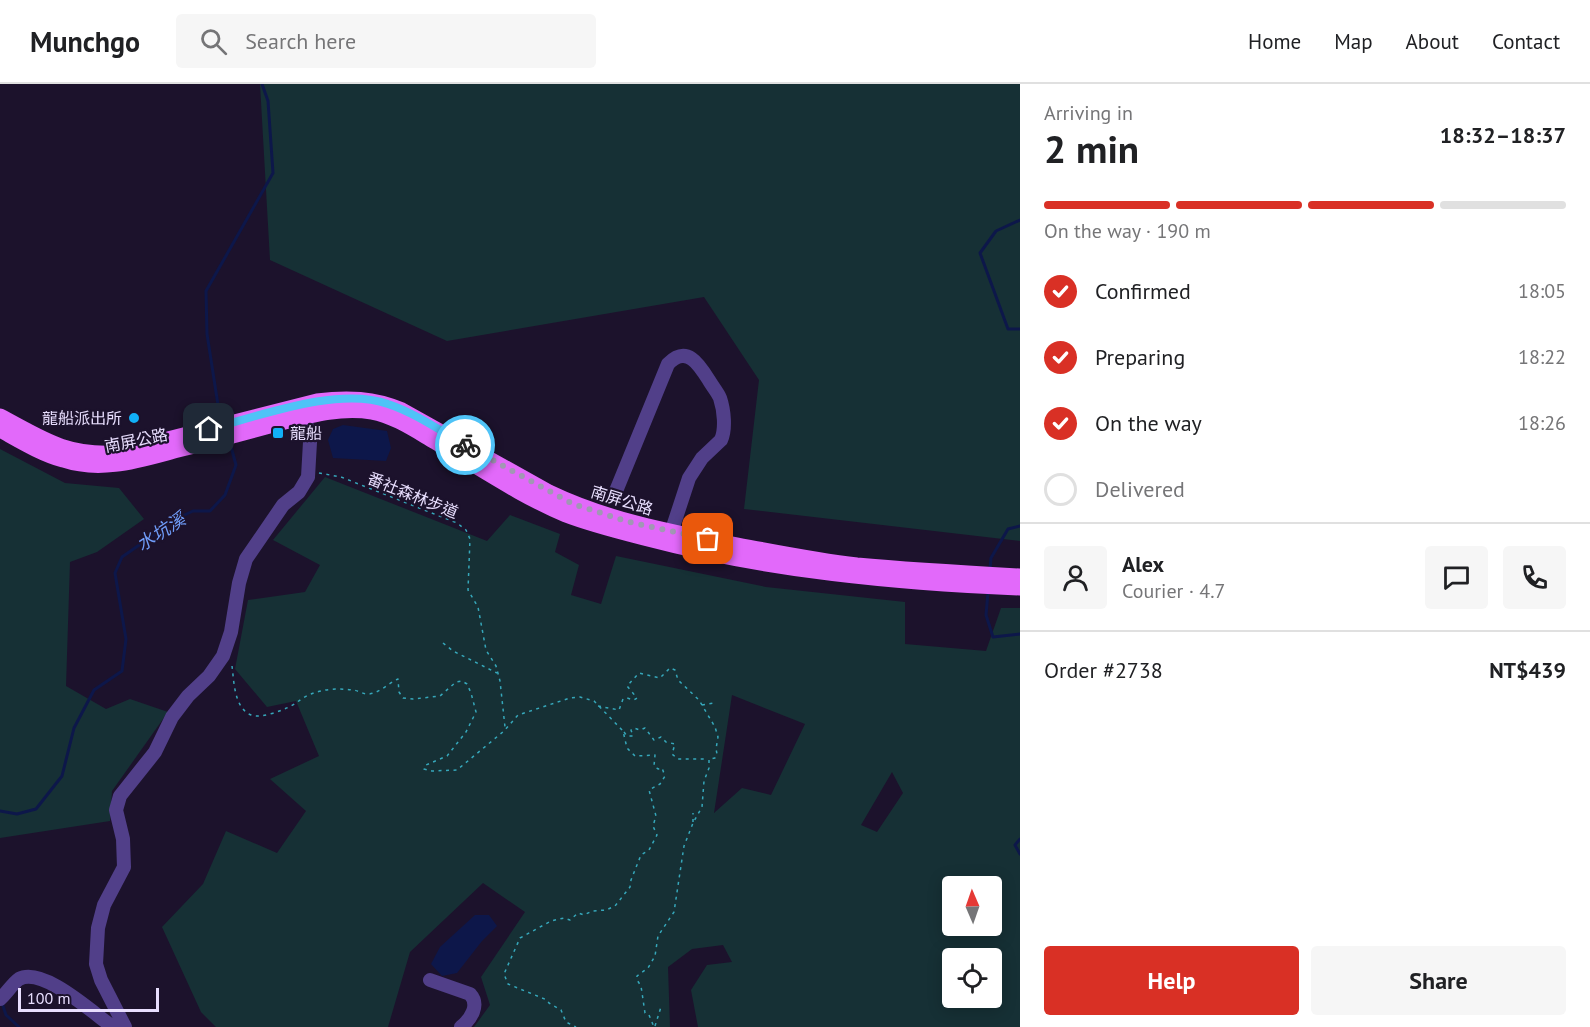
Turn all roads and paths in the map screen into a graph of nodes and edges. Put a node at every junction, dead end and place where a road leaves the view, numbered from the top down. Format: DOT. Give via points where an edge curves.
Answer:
graph roads {
  1 [pos="304,411"];
  2 [pos="0,416"];
  3 [pos="0,430"];
  4 [pos="155,450"];
  5 [pos="309,471"];
  6 [pos="616,490"];
  7 [pos="669,538"];
  8 [pos="1020,576"];
  9 [pos="1020,588"];
  10 [pos="443,643"];
  11 [pos="231,661"];
  12 [pos="498,673"];
  13 [pos="714,703"];
  14 [pos="701,705"];
  15 [pos="597,706"];
  16 [pos="504,731"];
  17 [pos="623,731"];
  18 [pos="709,759"];
  19 [pos="693,813"];
  20 [pos="693,823"];
  21 [pos="430,980"];
  22 [pos="0,999"];
  23 [pos="661,1007"];
  24 [pos="113,1027"];
  25 [pos="125,1027"];
  26 [pos="461,1027"];
  27 [pos="576,1027"];
  28 [pos="654,1027"];
  1 -- 4 [label="main road, 南屏公路"];
  1 -- 5 [label="street" via="310,442"];
  1 -- 7 [label="main road, 南屏公路" via="317,401 346,398 388,404 573,504"];
  2 -- 4 [label="main road, 南屏公路" via="66,449 98,453"];
  3 -- 4 [label="main road, 南屏公路" via="64,461 95,466 114,465"];
  5 -- 12 [label="path, 番社森林步道" via="341,477 457,523 466,531 470,539 468,590 478,607 486,650"];
  5 -- 25 [label="street" via="299,492 283,505 246,559 223,656 172,717 155,752 120,796 116,810 124,867 104,905 96,964"];
  6 -- 7 [label="street" via="668,364 679,357 693,359 719,397 723,436 695,466"];
  7 -- 8 [label="main road, 南屏公路" via="854,564"];
  7 -- 9 [label="main road, 南屏公路" via="743,561 853,576"];
  10 -- 12 [label="path"];
  11 -- 16 [label="path" via="241,707 255,716 329,690 367,694 398,679 403,698 413,699 440,696 462,681 467,684 476,712 473,721 456,747 424,770 457,770"];
  12 -- 16 [label="path, 番社森林步道"];
  13 -- 14 [label="path"];
  14 -- 15 [label="path" via="678,680 675,670 670,669 660,678 639,673 627,686 637,698 623,699 619,710"];
  14 -- 18 [label="path" via="718,737 717,754"];
  15 -- 16 [label="path" via="594,701 570,698 525,711"];
  15 -- 17 [label="path"];
  17 -- 18 [label="path" via="631,737 634,728 645,728 654,740 661,737 675,744 672,754 678,759"];
  17 -- 27 [label="path" via="627,748 635,756 655,755 654,766 662,768 665,776 649,790 657,834 649,850 641,855 630,887 615,906 584,915 578,913 570,920 551,921 520,938 504,974 508,984 547,1000 561,1010 566,1022"];
  18 -- 20 [label="path" via="702,807"];
  19 -- 20 [label="path"];
  20 -- 28 [label="path" via="684,846 674,912 658,936 655,956 637,976 645,1013"];
  21 -- 26 [label="street" via="474,998 474,1008"];
  22 -- 24 [label="street" via="18,980 35,977 57,986"];
  23 -- 28 [label="path"];
}
